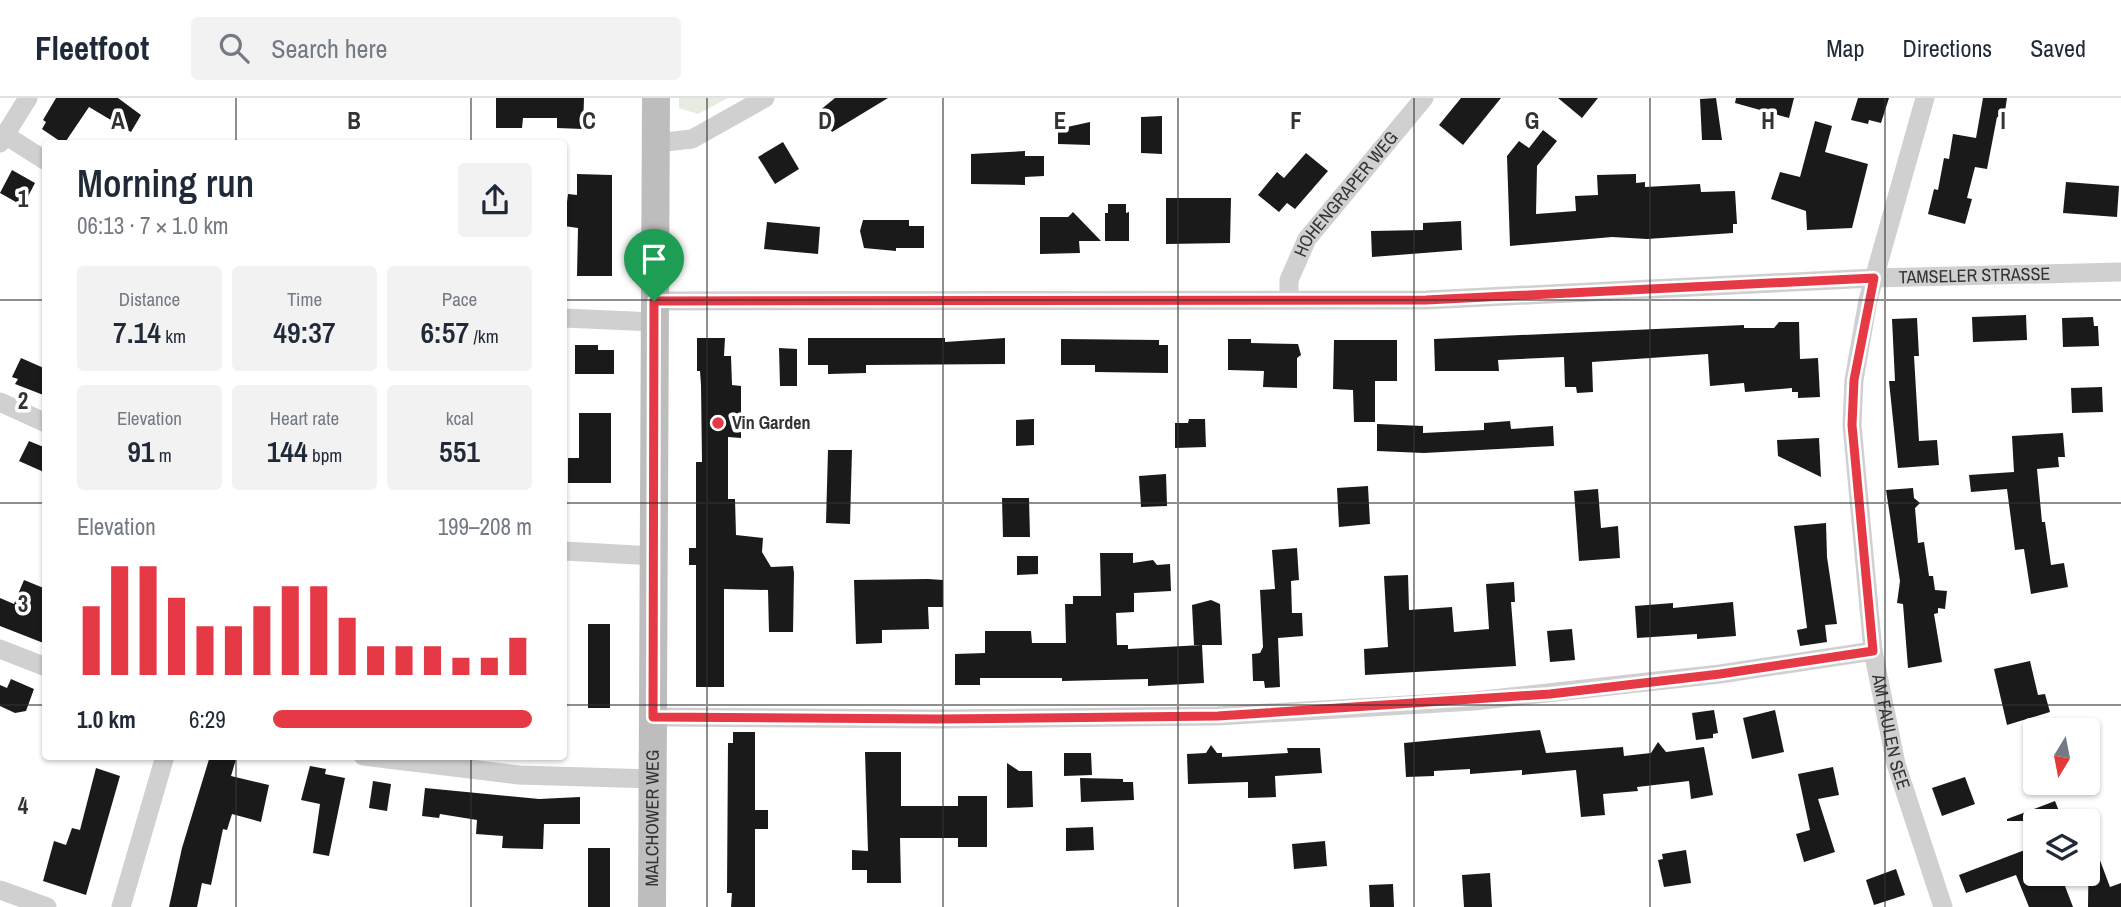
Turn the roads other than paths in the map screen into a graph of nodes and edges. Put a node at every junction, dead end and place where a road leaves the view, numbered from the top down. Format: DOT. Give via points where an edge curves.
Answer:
graph roads {
  1 [pos="28,98"];
  2 [pos="656,98"];
  3 [pos="765,98"];
  4 [pos="1424,98"];
  5 [pos="1925,98"];
  6 [pos="3,139"];
  7 [pos="656,143"];
  8 [pos="42,159"];
  9 [pos="2120,272"];
  10 [pos="1874,278"];
  11 [pos="1289,300"];
  12 [pos="654,312"];
  13 [pos="567,318"];
  14 [pos="0,401"];
  15 [pos="42,421"];
  16 [pos="567,551"];
  17 [pos="654,556"];
  18 [pos="0,649"];
  19 [pos="1873,651"];
  20 [pos="42,665"];
  21 [pos="653,717"];
  22 [pos="164,760"];
  23 [pos="396,760"];
  24 [pos="653,779"];
  25 [pos="0,890"];
  26 [pos="47,907"];
  27 [pos="121,907"];
  28 [pos="652,907"];
  29 [pos="1943,907"];
  1 -- 6 [label="street"];
  2 -- 7 [label="street, MALCHOWER WEG"];
  3 -- 7 [label="street" via="692,139"];
  4 -- 11 [label="street, HOHENGRAPER WEG" via="1307,239 1289,280"];
  5 -- 10 [label="street, AM FAULEN SEE"];
  6 -- 8 [label="street"];
  7 -- 12 [label="street, MALCHOWER WEG"];
  9 -- 10 [label="street, TAMSELER STRASSE"];
  10 -- 11 [label="street, TAMSELER STRASSE" via="1426,300"];
  10 -- 19 [label="street, AM FAULEN SEE" via="1854,380 1852,425"];
  11 -- 12 [label="street, TAMSELER STRASSE"];
  12 -- 13 [label="street, TAMSELER STRASSE"];
  12 -- 17 [label="street, MALCHOWER WEG"];
  14 -- 15 [label="street"];
  16 -- 17 [label="street"];
  17 -- 21 [label="street, MALCHOWER WEG"];
  18 -- 20 [label="street"];
  19 -- 21 [label="street" via="1543,694 1218,716"];
  19 -- 29 [label="street, AM FAULEN SEE" via="1896,764"];
  21 -- 24 [label="street, MALCHOWER WEG"];
  22 -- 27 [label="street"];
  23 -- 24 [label="street" via="519,775"];
  24 -- 28 [label="street, MALCHOWER WEG"];
  25 -- 26 [label="street"];
}
